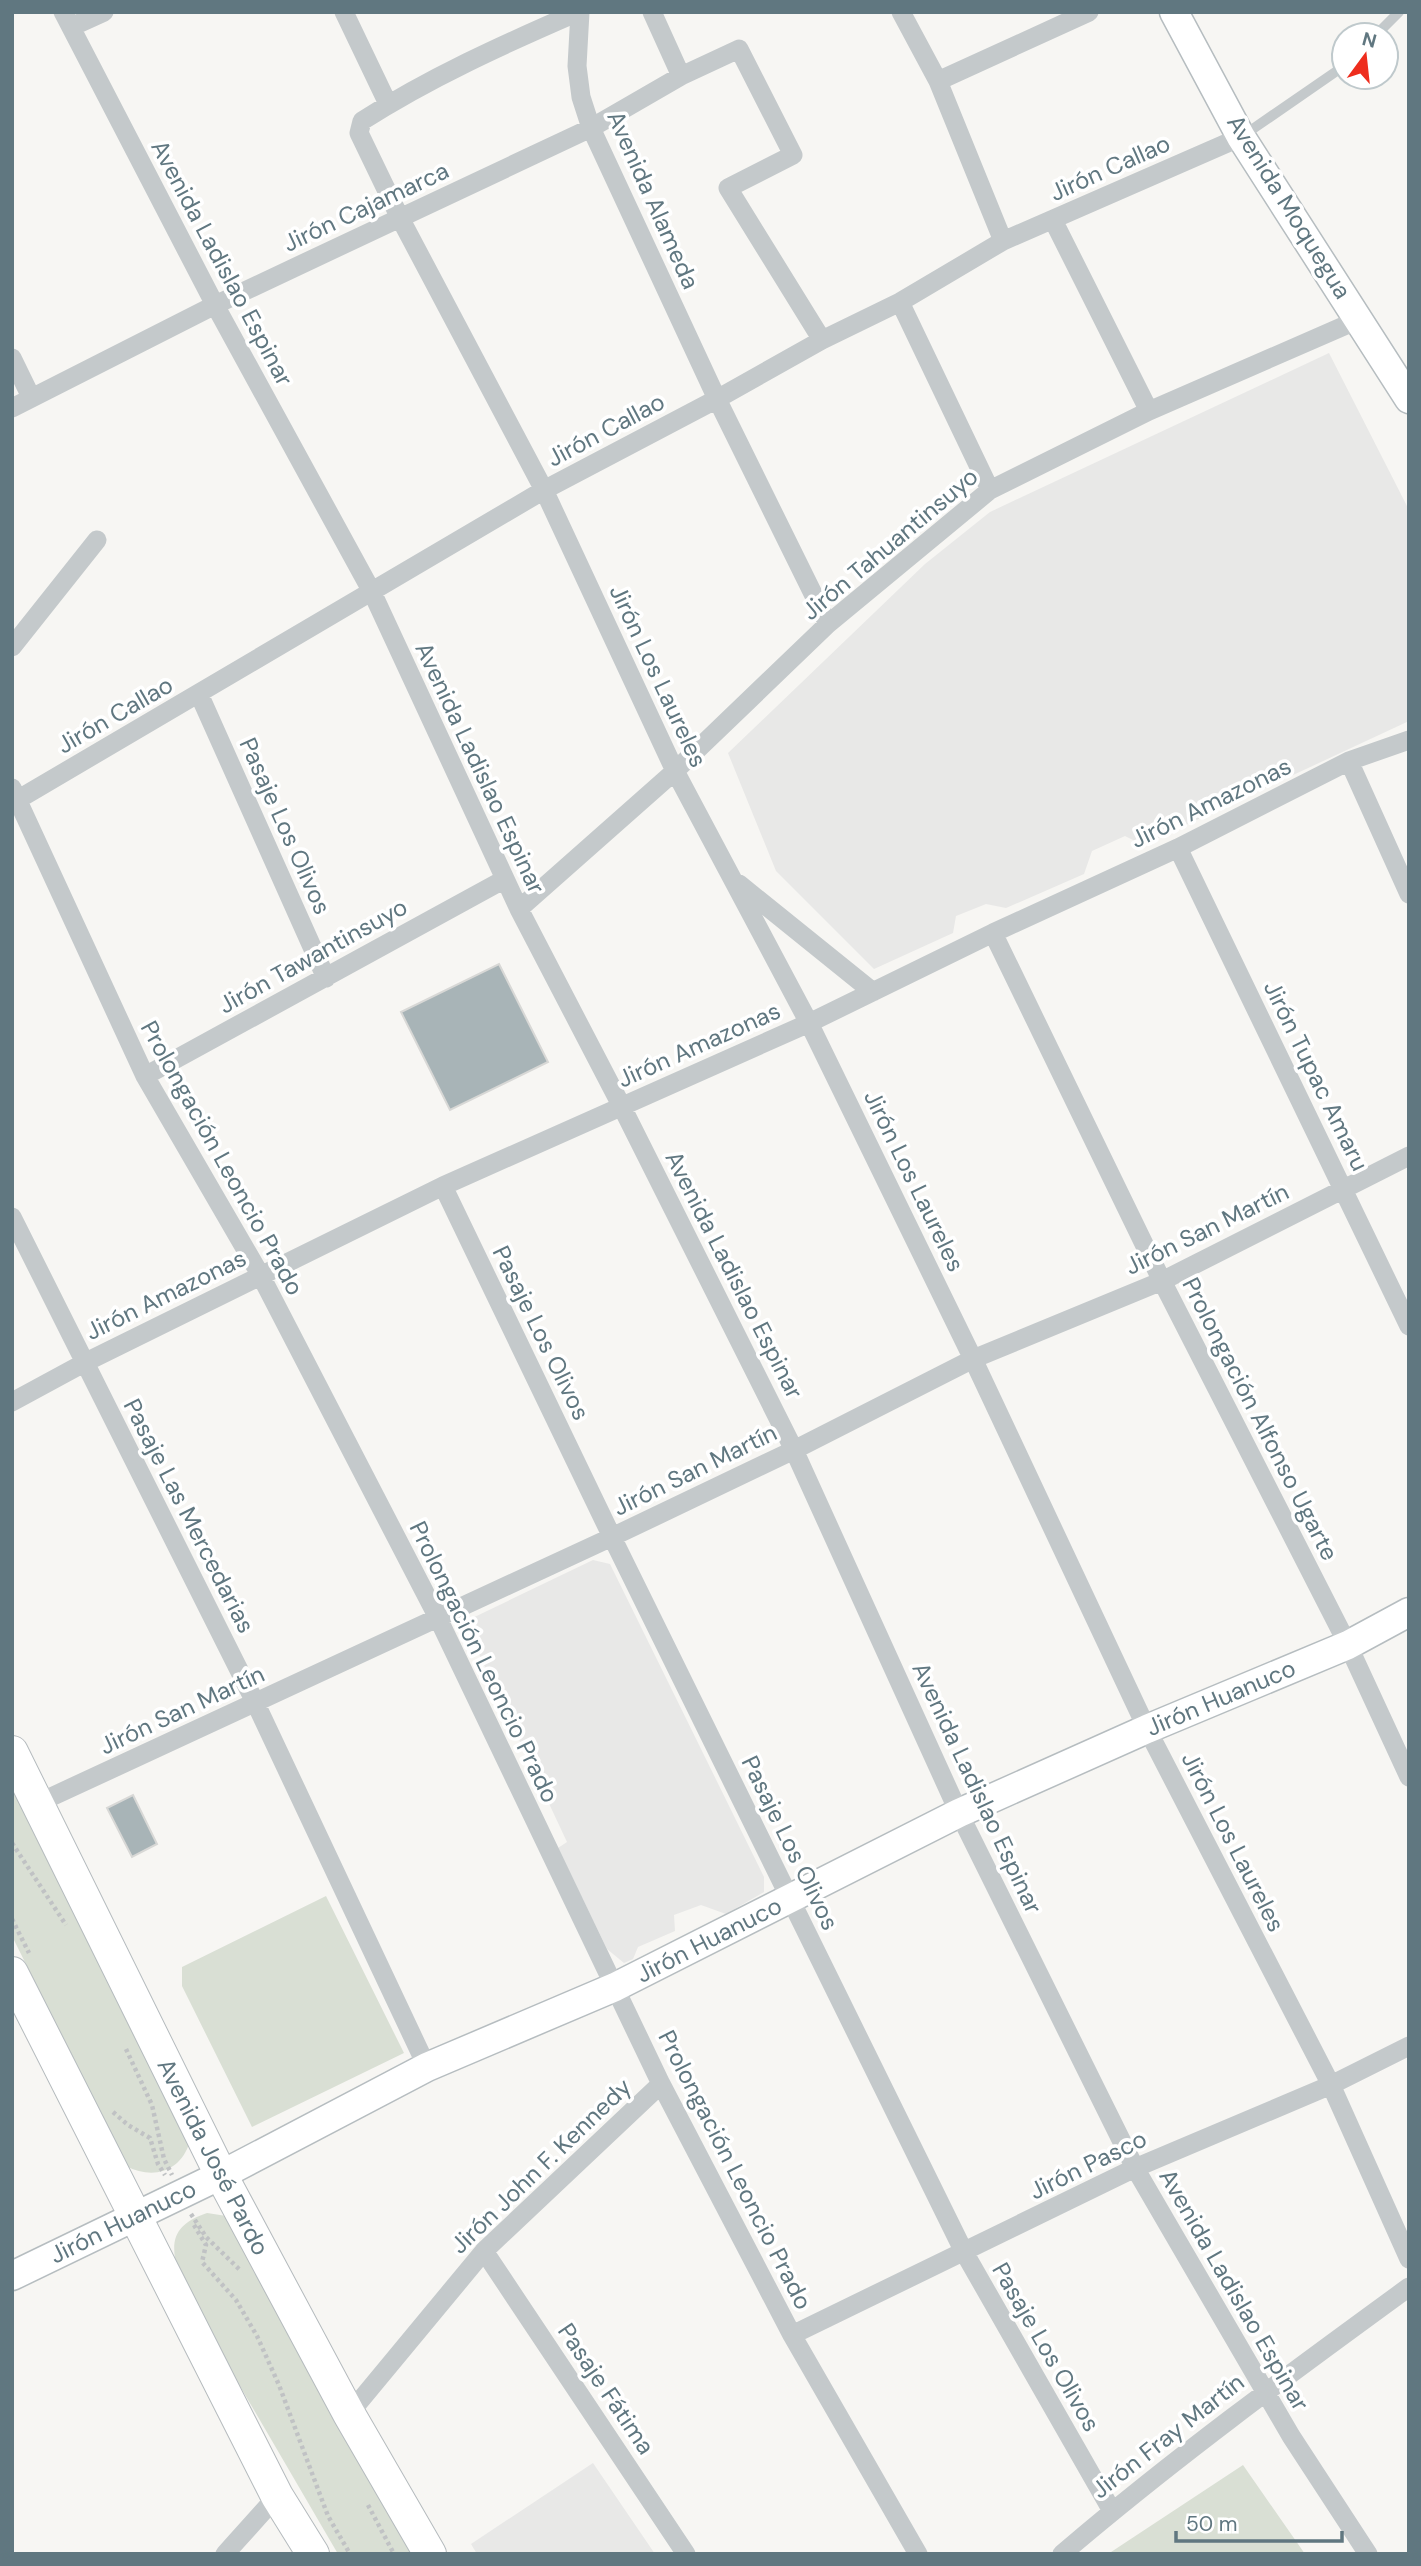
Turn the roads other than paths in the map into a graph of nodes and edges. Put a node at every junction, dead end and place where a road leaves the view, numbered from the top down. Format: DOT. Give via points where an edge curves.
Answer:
graph roads {
  1 [pos="104,12"];
  2 [pos="344,12"];
  3 [pos="579,12"];
  4 [pos="652,12"];
  5 [pos="901,12"];
  6 [pos="1089,12"];
  7 [pos="1174,12"];
  8 [pos="67,20"];
  9 [pos="681,76"];
  10 [pos="1330,76"];
  11 [pos="938,81"];
  12 [pos="388,104"];
  13 [pos="591,128"];
  14 [pos="1241,137"];
  15 [pos="400,218"];
  16 [pos="1053,220"];
  17 [pos="1003,242"];
  18 [pos="900,302"];
  19 [pos="215,305"];
  20 [pos="1360,319"];
  21 [pos="822,340"];
  22 [pos="12,358"];
  23 [pos="31,397"];
  24 [pos="1409,398"];
  25 [pos="717,399"];
  26 [pos="12,408"];
  27 [pos="1149,411"];
  28 [pos="544,490"];
  29 [pos="990,490"];
  30 [pos="97,540"];
  31 [pos="372,592"];
  32 [pos="828,624"];
  33 [pos="12,648"];
  34 [pos="199,694"];
  35 [pos="1409,740"];
  36 [pos="1349,761"];
  37 [pos="675,771"];
  38 [pos="14,797"];
  39 [pos="1178,848"];
  40 [pos="505,879"];
  41 [pos="733,879"];
  42 [pos="1409,894"];
  43 [pos="519,909"];
  44 [pos="993,933"];
  45 [pos="326,978"];
  46 [pos="873,992"];
  47 [pos="809,1023"];
  48 [pos="145,1076"];
  49 [pos="621,1105"];
  50 [pos="1409,1156"];
  51 [pos="443,1186"];
  52 [pos="1344,1189"];
  53 [pos="12,1217"];
  54 [pos="261,1276"];
  55 [pos="1162,1281"];
  56 [pos="1409,1326"];
  57 [pos="973,1359"];
  58 [pos="84,1363"];
  59 [pos="12,1402"];
  60 [pos="794,1450"];
  61 [pos="612,1537"];
  62 [pos="1409,1612"];
  63 [pos="437,1616"];
  64 [pos="1348,1645"];
  65 [pos="256,1704"];
  66 [pos="1147,1729"];
  67 [pos="12,1752"];
  68 [pos="1409,1777"];
  69 [pos="36,1804"];
  70 [pos="959,1813"];
  71 [pos="790,1899"];
  72 [pos="22,1965"];
  73 [pos="615,1987"];
  74 [pos="1409,2046"];
  75 [pos="427,2067"];
  76 [pos="661,2084"];
  77 [pos="1331,2085"];
  78 [pos="1135,2168"];
  79 [pos="221,2175"];
  80 [pos="134,2216"];
  81 [pos="484,2250"];
  82 [pos="964,2252"];
  83 [pos="1409,2259"];
  84 [pos="12,2276"];
  85 [pos="1409,2287"];
  86 [pos="792,2335"];
  87 [pos="1264,2392"];
  88 [pos="349,2414"];
  89 [pos="277,2496"];
  90 [pos="1112,2511"];
  91 [pos="225,2554"];
  92 [pos="313,2554"];
  93 [pos="430,2554"];
  94 [pos="686,2554"];
  95 [pos="918,2554"];
  96 [pos="1062,2554"];
  97 [pos="1368,2554"];
  1 -- 8 [label="street"];
  2 -- 12 [label="street"];
  3 -- 12 [label="street"];
  3 -- 13 [label="street, Avenida Alameda" via="577,66"];
  4 -- 9 [label="street"];
  5 -- 11 [label="street"];
  6 -- 11 [label="street"];
  7 -- 14 [label="main road, Avenida Moquegua"];
  8 -- 19 [label="street, Avenida Ladislao Espinar"];
  9 -- 13 [label="street, Jirón Cajamarca"];
  9 -- 21 [label="street, Jirón Cajamarca" via="739,49 793,155 727,188"];
  10 -- 14 [label="lane"];
  11 -- 17 [label="street"];
  12 -- 15 [label="street, Jirón Los Laureles" via="362,121 359,133"];
  13 -- 15 [label="street, Jirón Cajamarca"];
  13 -- 25 [label="street, Avenida Alameda"];
  14 -- 16 [label="street, Jirón Callao"];
  14 -- 20 [label="main road, Avenida Moquegua"];
  15 -- 19 [label="street, Jirón Cajamarca"];
  15 -- 28 [label="street, Jirón Los Laureles"];
  16 -- 17 [label="street, Jirón Callao"];
  16 -- 27 [label="street"];
  17 -- 18 [label="street, Jirón Callao"];
  18 -- 21 [label="street, Jirón Callao"];
  18 -- 29 [label="street"];
  19 -- 23 [label="street, Jirón Cajamarca"];
  19 -- 31 [label="street, Avenida Ladislao Espinar"];
  20 -- 24 [label="main road, Avenida Moquegua"];
  20 -- 27 [label="street, Jirón Tahuantinsuyo"];
  21 -- 25 [label="street, Jirón Callao"];
  22 -- 23 [label="street"];
  23 -- 26 [label="street, Jirón Cajamarca"];
  25 -- 28 [label="street, Jirón Callao"];
  25 -- 32 [label="street, Avenida Alameda"];
  27 -- 29 [label="street, Jirón Tahuantinsuyo"];
  28 -- 31 [label="street, Jirón Callao"];
  28 -- 37 [label="street, Jirón Los Laureles"];
  29 -- 32 [label="street, Jirón Tahuantinsuyo"];
  30 -- 33 [label="street"];
  31 -- 34 [label="street, Jirón Callao"];
  31 -- 40 [label="street, Avenida Ladislao Espinar"];
  32 -- 37 [label="street, Jirón Tahuantinsuyo"];
  34 -- 38 [label="street, Jirón Callao"];
  34 -- 45 [label="street, Pasaje Los Olivos"];
  35 -- 36 [label="street, Jirón Amazonas"];
  36 -- 39 [label="street, Jirón Amazonas"];
  36 -- 42 [label="street"];
  37 -- 41 [label="street, Jirón Los Laureles"];
  37 -- 43 [label="street, Jirón Tahuantinsuyo"];
  38 -- 48 [label="street, Prolongación Leoncio Prado"];
  39 -- 44 [label="street, Jirón Amazonas"];
  39 -- 52 [label="street, Jirón Tupac Amaru"];
  40 -- 43 [label="street, Avenida Ladislao Espinar"];
  40 -- 45 [label="street, Jirón Tawantinsuyo"];
  41 -- 46 [label="street"];
  41 -- 47 [label="street, Jirón Los Laureles"];
  43 -- 49 [label="street, Avenida Ladislao Espinar"];
  44 -- 46 [label="street, Jirón Amazonas"];
  44 -- 55 [label="street, Prolongación Alfonso Ugarte"];
  45 -- 48 [label="street, Jirón Tawantinsuyo"];
  46 -- 47 [label="street, Jirón Amazonas"];
  47 -- 49 [label="street, Jirón Amazonas"];
  47 -- 57 [label="street, Jirón Los Laureles"];
  48 -- 54 [label="street, Prolongación Leoncio Prado"];
  49 -- 51 [label="street, Jirón Amazonas"];
  49 -- 60 [label="street, Avenida Ladislao Espinar"];
  50 -- 52 [label="street, Jirón San Martín"];
  51 -- 54 [label="street, Jirón Amazonas"];
  51 -- 61 [label="street, Pasaje Los Olivos"];
  52 -- 55 [label="street, Jirón San Martín"];
  52 -- 56 [label="street, Jirón Tupac Amaru"];
  53 -- 58 [label="street, Pasaje Las Mercedarias"];
  54 -- 58 [label="street, Jirón Amazonas"];
  54 -- 63 [label="street, Prolongación Leoncio Prado"];
  55 -- 57 [label="street, Jirón San Martín"];
  55 -- 64 [label="street, Prolongación Alfonso Ugarte"];
  57 -- 60 [label="street, Jirón San Martín"];
  57 -- 66 [label="street, Jirón Los Laureles"];
  58 -- 59 [label="street, Jirón Amazonas"];
  58 -- 65 [label="street, Pasaje Las Mercedarias"];
  60 -- 61 [label="street, Jirón San Martín"];
  60 -- 70 [label="street, Avenida Ladislao Espinar"];
  61 -- 63 [label="street, Jirón San Martín"];
  61 -- 71 [label="street, Pasaje Los Olivos"];
  62 -- 64 [label="main road, Jirón Huanuco"];
  63 -- 65 [label="street, Jirón San Martín"];
  63 -- 73 [label="street, Prolongación Leoncio Prado"];
  64 -- 66 [label="main road, Jirón Huanuco"];
  64 -- 68 [label="street, Prolongación Alfonso Ugarte"];
  65 -- 69 [label="street, Jirón San Martín"];
  65 -- 75 [label="street, Pasaje Las Mercedarias"];
  66 -- 70 [label="main road, Jirón Huanuco"];
  66 -- 77 [label="street, Jirón Los Laureles"];
  67 -- 69 [label="main road, Avenida José Pardo"];
  69 -- 79 [label="main road, Avenida José Pardo"];
  70 -- 71 [label="main road, Jirón Huanuco"];
  70 -- 78 [label="street, Avenida Ladislao Espinar"];
  71 -- 73 [label="main road, Jirón Huanuco"];
  71 -- 82 [label="street, Pasaje Los Olivos"];
  72 -- 80 [label="main road"];
  73 -- 75 [label="main road, Jirón Huanuco"];
  73 -- 76 [label="street, Prolongación Leoncio Prado"];
  74 -- 77 [label="street, Jirón Pasco"];
  75 -- 79 [label="main road, Jirón Huanuco"];
  76 -- 81 [label="street, Jirón John F. Kennedy"];
  76 -- 86 [label="street, Prolongación Leoncio Prado"];
  77 -- 78 [label="street, Jirón Pasco"];
  77 -- 83 [label="street, Jirón Los Laureles"];
  78 -- 82 [label="street, Jirón Pasco"];
  78 -- 87 [label="street, Avenida Ladislao Espinar"];
  79 -- 80 [label="main road, Jirón Huanuco"];
  79 -- 88 [label="main road, Avenida José Pardo"];
  80 -- 84 [label="main road, Jirón Huanuco"];
  80 -- 89 [label="main road"];
  81 -- 88 [label="street, Jirón John F. Kennedy"];
  81 -- 94 [label="street, Pasaje Fátima"];
  82 -- 86 [label="street, Jirón Pasco"];
  82 -- 90 [label="street, Pasaje Los Olivos"];
  85 -- 87 [label="street, Jirón Fray Martín"];
  86 -- 95 [label="street, Prolongación Leoncio Prado"];
  87 -- 90 [label="street, Jirón Fray Martín"];
  87 -- 97 [label="street, Avenida Ladislao Espinar"];
  88 -- 93 [label="main road, Avenida José Pardo"];
  89 -- 91 [label="street"];
  89 -- 92 [label="main road"];
  90 -- 96 [label="street, Jirón Fray Martín"];
}
